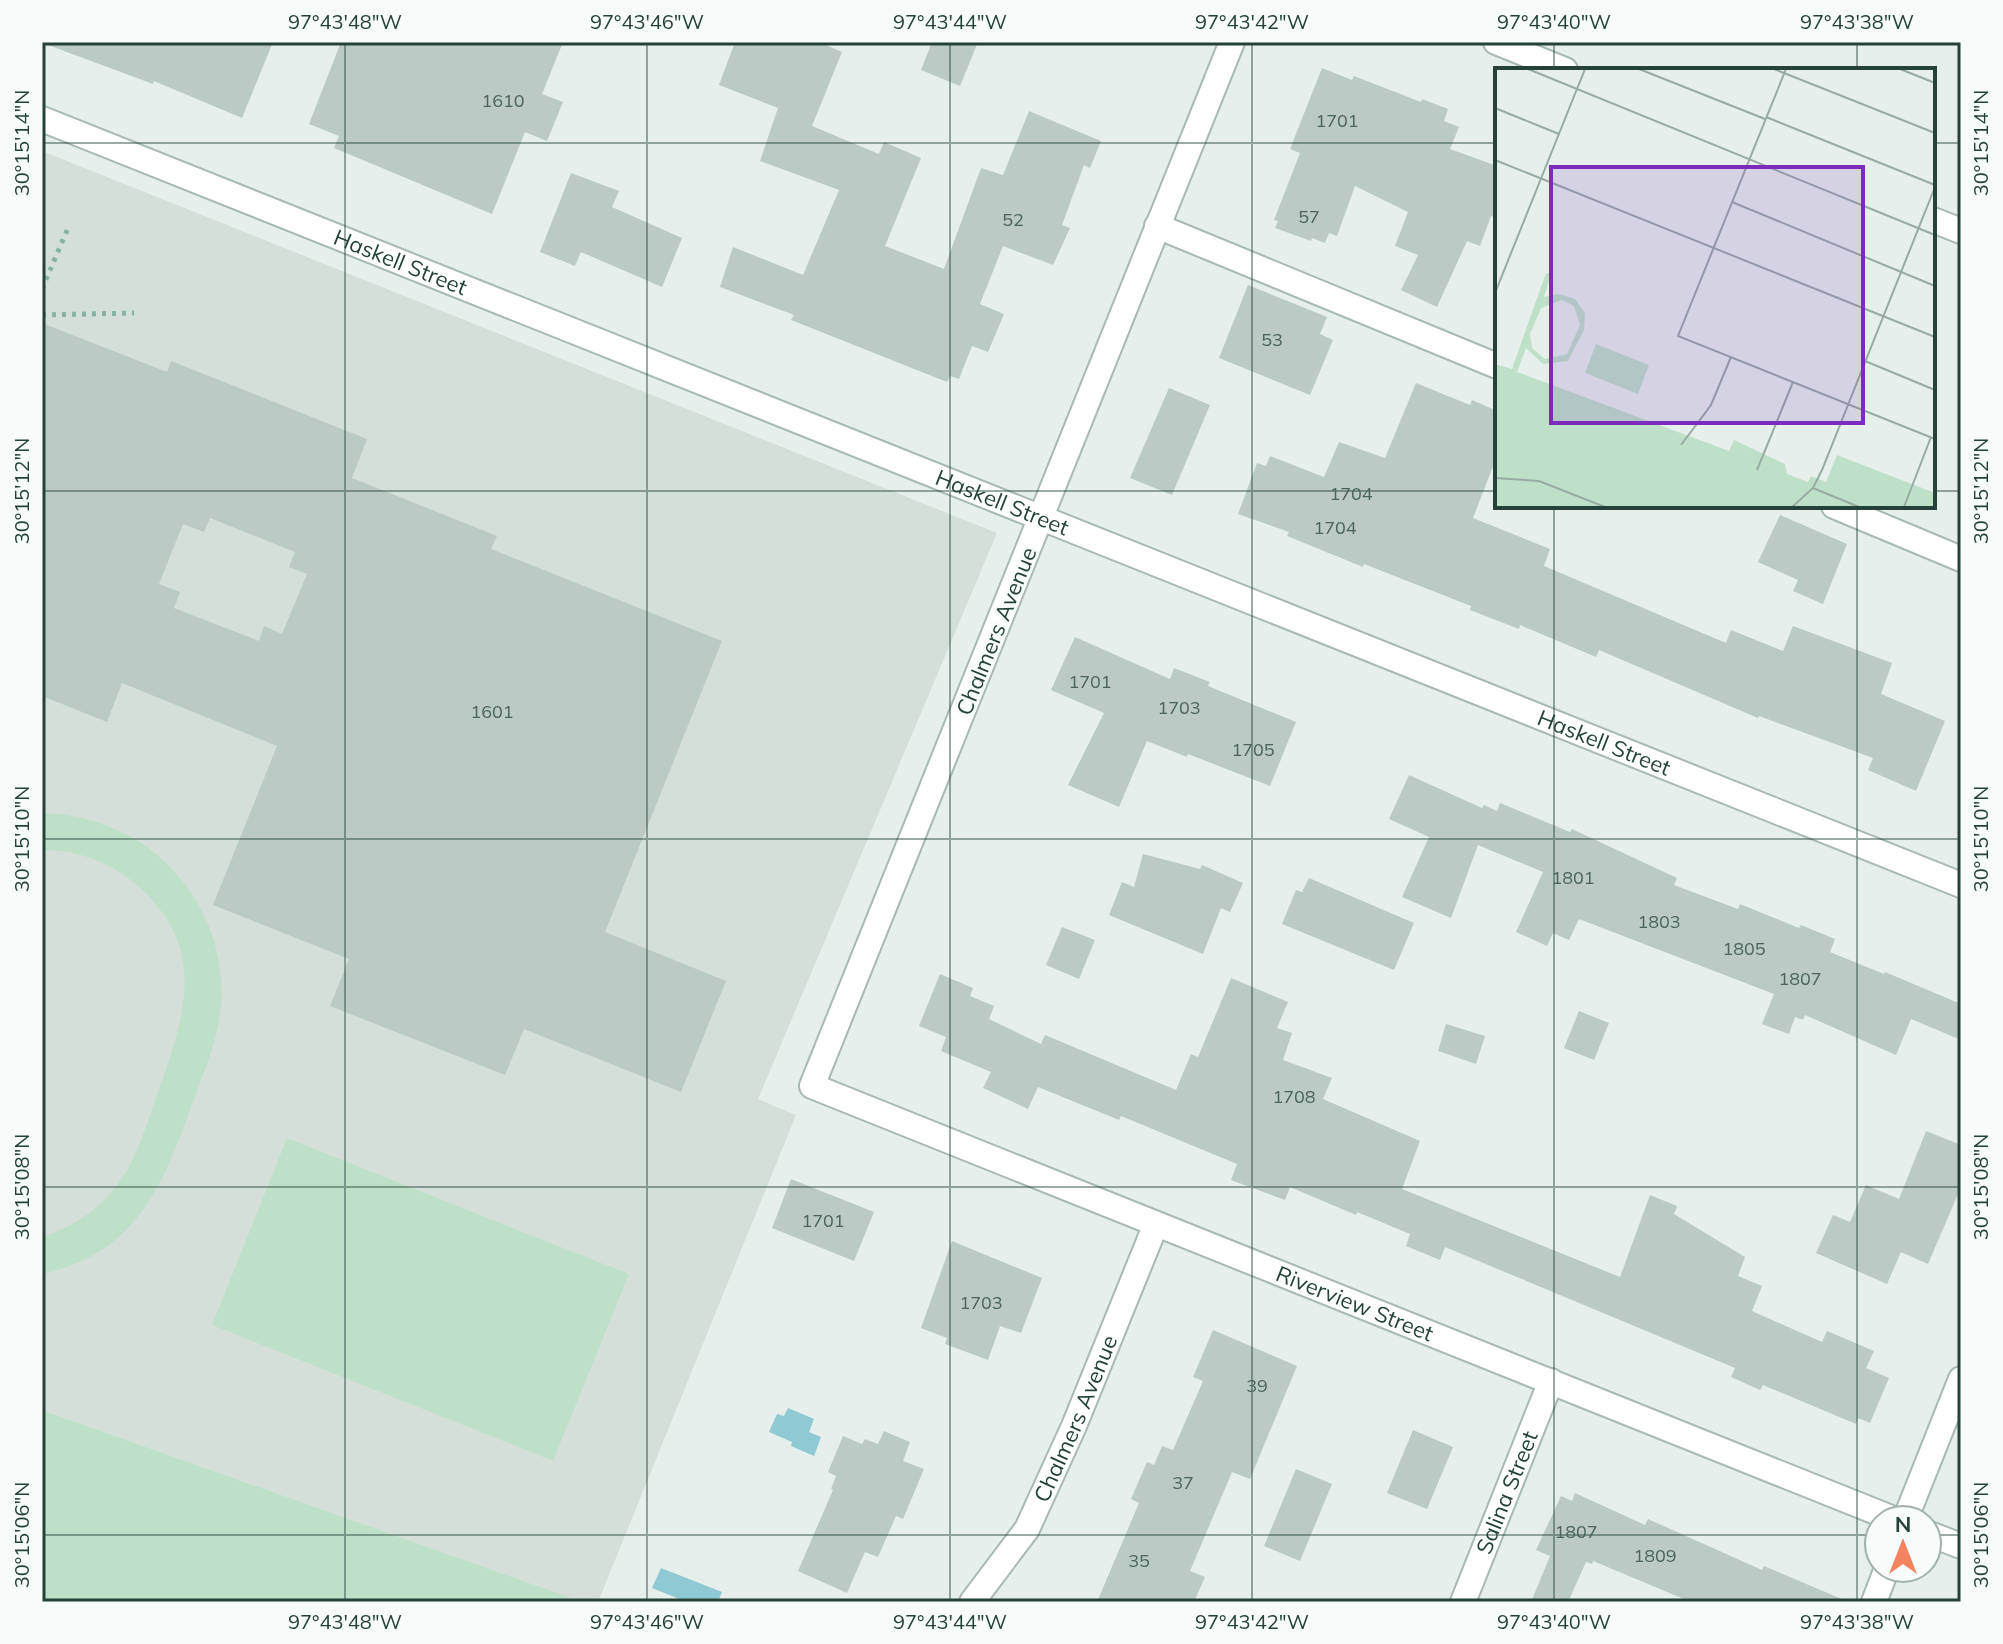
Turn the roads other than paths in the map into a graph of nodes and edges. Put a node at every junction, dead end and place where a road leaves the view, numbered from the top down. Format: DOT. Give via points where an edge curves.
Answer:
graph roads {
  1 [pos="1232,42"];
  2 [pos="1496,42"];
  3 [pos="1560,68"];
  4 [pos="42,119"];
  5 [pos="1935,221"];
  6 [pos="1157,226"];
  7 [pos="1961,231"];
  8 [pos="1495,365"];
  9 [pos="1839,508"];
  10 [pos="1042,518"];
  11 [pos="1961,559"];
  12 [pos="1961,885"];
  13 [pos="812,1086"];
  14 [pos="1156,1224"];
  15 [pos="1961,1379"];
  16 [pos="1551,1381"];
  17 [pos="1911,1504"];
  18 [pos="1863,1507"];
  19 [pos="972,1602"];
  20 [pos="1463,1602"];
  1 -- 6 [label="street, Chalmers Avenue"];
  2 -- 3 [label="street"];
  4 -- 10 [label="street, Haskell Street"];
  5 -- 7 [label="street"];
  6 -- 8 [label="street"];
  6 -- 10 [label="street, Chalmers Avenue"];
  9 -- 11 [label="street"];
  10 -- 12 [label="street, Haskell Street"];
  10 -- 13 [label="street, Chalmers Avenue"];
  13 -- 14 [label="street, Riverview Street"];
  14 -- 16 [label="street, Riverview Street"];
  14 -- 19 [label="street, Chalmers Avenue" via="1027,1529"];
  15 -- 17 [label="street"];
  16 -- 18 [label="street, Riverview Street"];
  16 -- 20 [label="street, Salina Street"];
}
